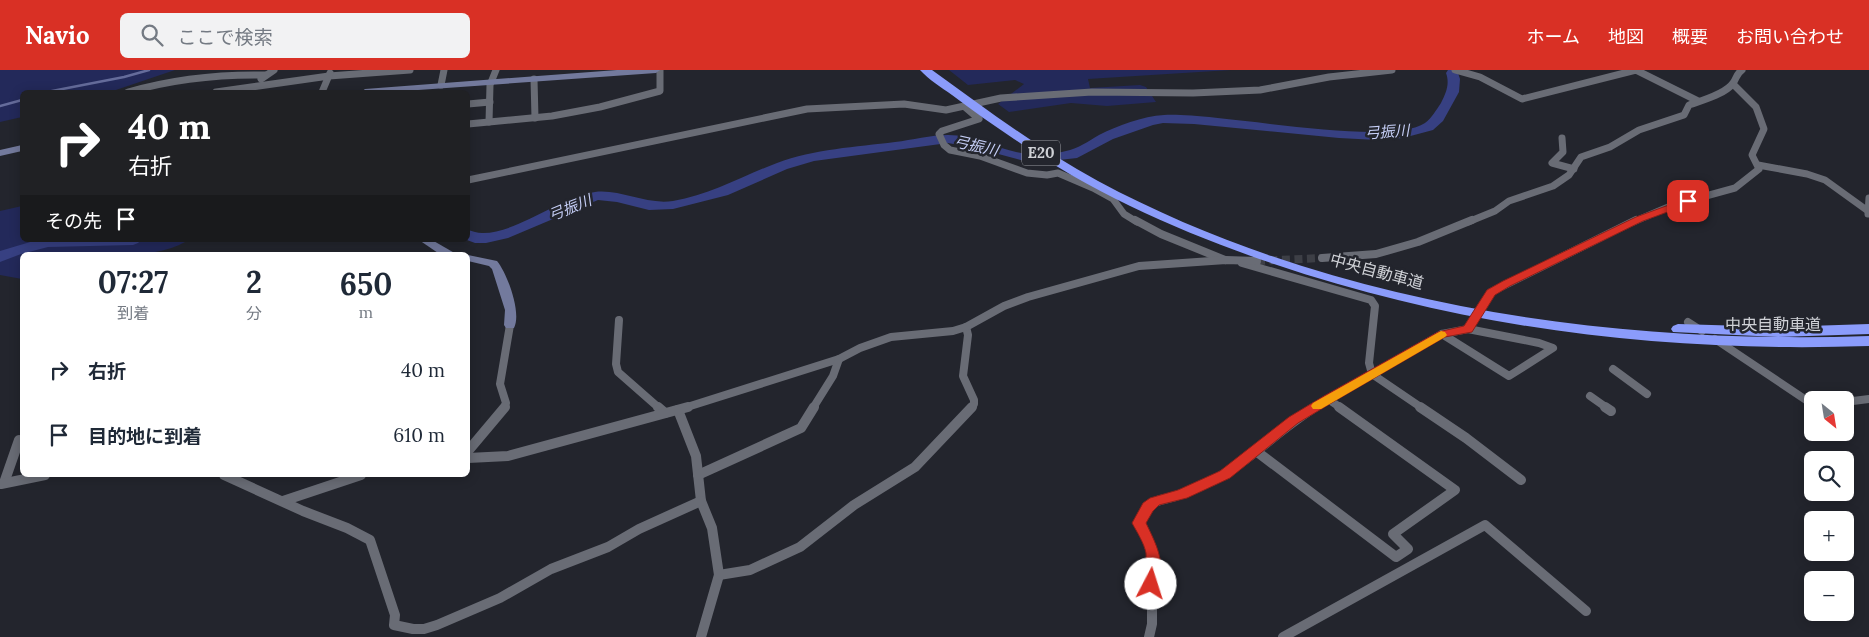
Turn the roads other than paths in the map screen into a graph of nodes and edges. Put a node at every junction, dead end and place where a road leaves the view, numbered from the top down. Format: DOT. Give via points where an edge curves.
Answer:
graph roads {
  1 [pos="274,70"];
  2 [pos="410,70"];
  3 [pos="444,70"];
  4 [pos="496,70"];
  5 [pos="656,70"];
  6 [pos="660,70"];
  7 [pos="925,70"];
  8 [pos="938,70"];
  9 [pos="1392,70"];
  10 [pos="1455,70"];
  11 [pos="1636,70"];
  12 [pos="1742,70"];
  13 [pos="639,71"];
  14 [pos="330,73"];
  15 [pos="266,75"];
  16 [pos="534,79"];
  17 [pos="493,81"];
  18 [pos="1733,84"];
  19 [pos="441,85"];
  20 [pos="249,87"];
  21 [pos="143,90"];
  22 [pos="229,90"];
  23 [pos="244,90"];
  24 [pos="323,90"];
  25 [pos="408,90"];
  26 [pos="965,99"];
  27 [pos="1698,101"];
  28 [pos="490,102"];
  29 [pos="470,104"];
  30 [pos="535,118"];
  31 [pos="490,122"];
  32 [pos="470,124"];
  33 [pos="1562,138"];
  34 [pos="20,148"];
  35 [pos="0,153"];
  36 [pos="1758,165"];
  37 [pos="1574,169"];
  38 [pos="470,180"];
  39 [pos="1132,198"];
  40 [pos="1869,198"];
  41 [pos="1869,214"];
  42 [pos="427,242"];
  43 [pos="444,252"];
  44 [pos="470,258"];
  45 [pos="1322,258"];
  46 [pos="1226,260"];
  47 [pos="1237,261"];
  48 [pos="1257,261"];
  49 [pos="619,320"];
  50 [pos="1688,322"];
  51 [pos="510,325"];
  52 [pos="1470,326"];
  53 [pos="966,327"];
  54 [pos="1869,330"];
  55 [pos="1442,334"];
  56 [pos="1869,341"];
  57 [pos="839,359"];
  58 [pos="1613,369"];
  59 [pos="1372,374"];
  60 [pos="1647,394"];
  61 [pos="1590,396"];
  62 [pos="1869,398"];
  63 [pos="1328,399"];
  64 [pos="1804,399"];
  65 [pos="1854,400"];
  66 [pos="678,410"];
  67 [pos="1611,411"];
  68 [pos="665,412"];
  69 [pos="19,440"];
  70 [pos="470,449"];
  71 [pos="1256,451"];
  72 [pos="470,458"];
  73 [pos="698,475"];
  74 [pos="35,477"];
  75 [pos="229,477"];
  76 [pos="355,477"];
  77 [pos="1521,480"];
  78 [pos="2,484"];
  79 [pos="283,500"];
  80 [pos="701,501"];
  81 [pos="719,575"];
  82 [pos="1586,611"];
  83 [pos="425,633"];
  84 [pos="701,637"];
  85 [pos="1149,637"];
  86 [pos="1283,637"];
  1 -- 15 [label="street"];
  2 -- 14 [label="street"];
  3 -- 19 [label="street"];
  4 -- 17 [label="street"];
  5 -- 13 [label="street"];
  6 -- 30 [label="street" via="660,91 600,107"];
  7 -- 26 [label="highway, 中央自動車道 / E20"];
  8 -- 26 [label="highway, 中央自動車道 / E20"];
  9 -- 26 [label="street" via="1329,77 1260,90 1092,92"];
  10 -- 11 [label="street" via="1480,77 1522,99"];
  11 -- 27 [label="street"];
  12 -- 18 [label="street"];
  13 -- 16 [label="street"];
  14 -- 20 [label="street"];
  14 -- 24 [label="street"];
  15 -- 20 [label="street"];
  15 -- 21 [label="street" via="229,74"];
  16 -- 17 [label="street"];
  16 -- 30 [label="street"];
  17 -- 19 [label="street"];
  17 -- 28 [label="street"];
  18 -- 27 [label="street"];
  18 -- 36 [label="street" via="1756,107 1762,120 1764,129 1752,154"];
  19 -- 25 [label="street"];
  20 -- 22 [label="street"];
  20 -- 23 [label="street"];
  26 -- 38 [label="street" via="936,110 904,104 807,109"];
  26 -- 39 [label="highway, 中央自動車道 / E20" via="1067,169"];
  26 -- 46 [label="street" via="979,119 939,134 944,147 980,156 1030,175 1058,173 1079,181 1115,200 1122,213"];
  27 -- 37 [label="street" via="1689,105 1684,115 1639,130 1610,147 1581,157"];
  28 -- 29 [label="street"];
  28 -- 31 [label="street"];
  30 -- 31 [label="street"];
  31 -- 32 [label="street"];
  33 -- 37 [label="street" via="1563,152 1552,162"];
  34 -- 35 [label="street"];
  36 -- 41 [label="street" via="1821,178 1842,190"];
  36 -- 52 [label="street" via="1759,169 1735,188 1673,205 1639,219 1491,292"];
  37 -- 45 [label="street" via="1553,186 1509,201 1495,211 1418,242 1376,254"];
  39 -- 54 [label="highway, 中央自動車道 / E20" via="1307,262 1469,302 1581,320 1654,327 1778,332"];
  39 -- 56 [label="highway, 中央自動車道 / E20" via="1192,230 1268,258 1400,297 1460,309 1584,330 1643,336 1777,343"];
  40 -- 41 [label="street"];
  42 -- 43 [label="street"];
  44 -- 51 [label="street" via="492,263 497,268 511,310"];
  46 -- 47 [label="street"];
  46 -- 53 [label="street" via="1138,266 1028,297"];
  47 -- 48 [label="street"];
  47 -- 59 [label="street" via="1370,300 1375,306 1369,363"];
  49 -- 68 [label="street" via="618,372"];
  50 -- 64 [label="street"];
  51 -- 70 [label="street" via="500,384 506,403"];
  52 -- 55 [label="street"];
  52 -- 55 [label="street" via="1553,348 1509,376"];
  53 -- 57 [label="street" via="940,334 891,337"];
  53 -- 81 [label="street" via="968,336 963,376 974,404 915,468 854,505 800,547 750,570"];
  55 -- 59 [label="street"];
  57 -- 66 [label="street"];
  57 -- 73 [label="street" via="833,376 800,428"];
  58 -- 60 [label="street"];
  59 -- 63 [label="street"];
  59 -- 77 [label="street"];
  61 -- 67 [label="street"];
  62 -- 65 [label="street"];
  63 -- 71 [label="street" via="1294,420"];
  63 -- 71 [label="street" via="1456,490 1394,534 1408,549 1396,557"];
  66 -- 68 [label="street"];
  66 -- 73 [label="street" via="696,456"];
  68 -- 72 [label="street" via="508,456"];
  69 -- 78 [label="street"];
  71 -- 85 [label="street" via="1207,484 1154,502 1143,515 1139,523 1152,550 1154,566"];
  73 -- 80 [label="street"];
  74 -- 78 [label="street"];
  75 -- 79 [label="street"];
  76 -- 79 [label="street"];
  79 -- 83 [label="street" via="370,540 395,615 394,625"];
  80 -- 81 [label="street" via="712,528"];
  80 -- 83 [label="street" via="639,528 608,547 551,569 500,598"];
  81 -- 84 [label="street"];
  82 -- 86 [label="street" via="1485,525"];
}
